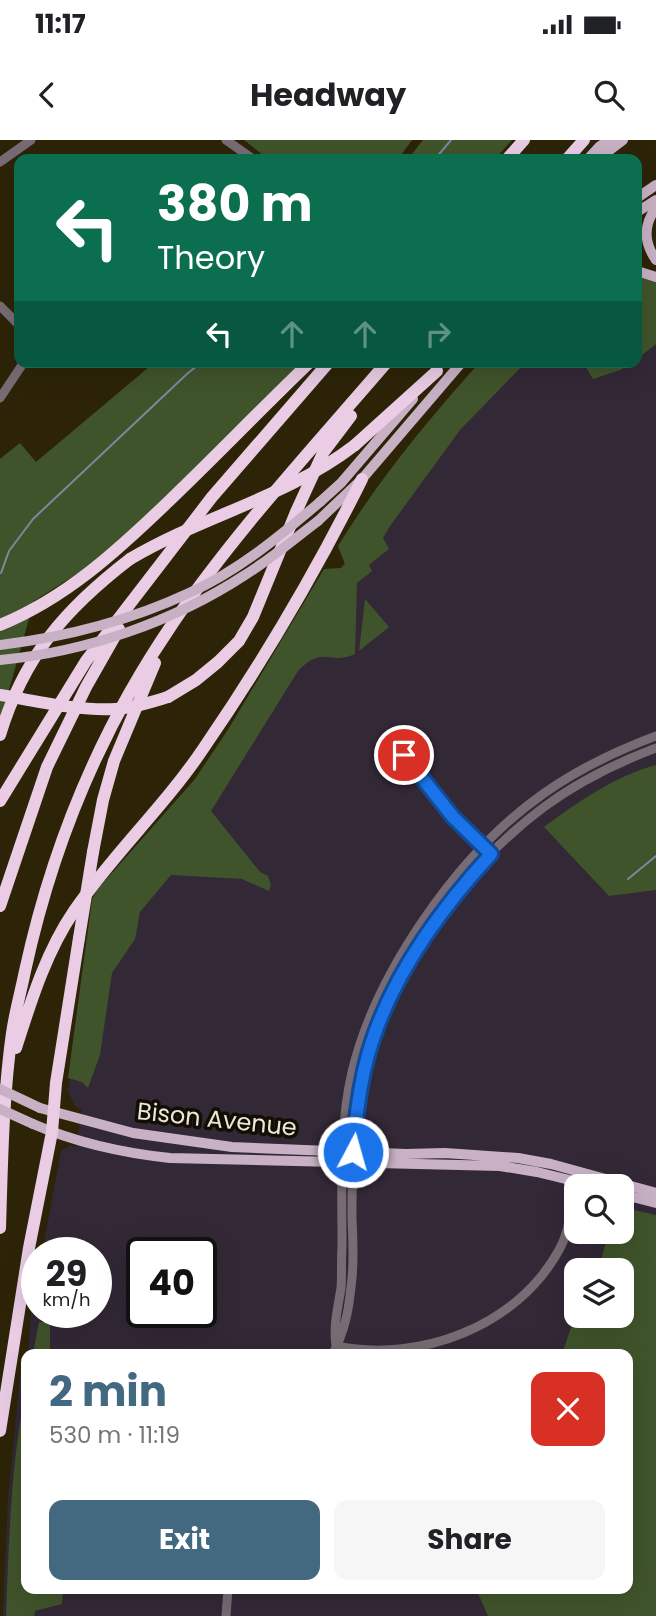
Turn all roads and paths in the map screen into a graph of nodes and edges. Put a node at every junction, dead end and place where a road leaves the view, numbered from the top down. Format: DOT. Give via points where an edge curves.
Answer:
graph roads {
  1 [pos="31,140"];
  2 [pos="226,140"];
  3 [pos="524,140"];
  4 [pos="584,140"];
  5 [pos="610,140"];
  6 [pos="623,140"];
  7 [pos="246,154"];
  8 [pos="511,154"];
  9 [pos="571,154"];
  10 [pos="593,154"];
  11 [pos="605,154"];
  12 [pos="0,162"];
  13 [pos="656,208"];
  14 [pos="656,260"];
  15 [pos="0,306"];
  16 [pos="14,319"];
  17 [pos="20,368"];
  18 [pos="304,368"];
  19 [pos="323,368"];
  20 [pos="383,368"];
  21 [pos="384,368"];
  22 [pos="439,368"];
  23 [pos="439,368"];
  24 [pos="457,368"];
  25 [pos="0,398"];
  26 [pos="362,479"];
  27 [pos="138,595"];
  28 [pos="173,624"];
  29 [pos="0,625"];
  30 [pos="0,646"];
  31 [pos="0,660"];
  32 [pos="0,695"];
  33 [pos="0,735"];
  34 [pos="656,736"];
  35 [pos="656,748"];
  36 [pos="404,755"];
  37 [pos="1,798"];
  38 [pos="483,847"];
  39 [pos="491,854"];
  40 [pos="0,906"];
  41 [pos="7,1075"];
  42 [pos="0,1089"];
  43 [pos="0,1109"];
  44 [pos="54,1112"];
  45 [pos="52,1132"];
  46 [pos="347,1157"];
  47 [pos="564,1179"];
  48 [pos="634,1190"];
  49 [pos="656,1193"];
  50 [pos="634,1197"];
  51 [pos="656,1203"];
  52 [pos="0,1228"];
  53 [pos="564,1237"];
  54 [pos="334,1349"];
  55 [pos="400,1349"];
  56 [pos="0,1431"];
  57 [pos="228,1594"];
  58 [pos="226,1616"];
  1 -- 12 [label="street"];
  2 -- 7 [label="street"];
  3 -- 8 [label="highway"];
  4 -- 9 [label="highway"];
  5 -- 10 [label="main road"];
  6 -- 11 [label="main road"];
  13 -- 14 [label="main road" via="646,235"];
  15 -- 16 [label="street"];
  17 -- 25 [label="street"];
  18 -- 29 [label="highway" via="122,547 50,601"];
  19 -- 27 [label="highway" via="212,497"];
  20 -- 28 [label="highway" via="230,547"];
  21 -- 32 [label="highway, bridge" via="323,453 253,617 239,641 218,662 168,697 116,709"];
  22 -- 33 [label="highway, bridge" via="355,445 308,477 163,539 130,559 53,631 28,666"];
  23 -- 30 [label="main road, bridge" via="341,483 271,543 192,592 148,611 60,637"];
  24 -- 26 [label="main road"];
  26 -- 31 [label="main road, bridge" via="318,521 246,575 161,620 112,638"];
  26 -- 41 [label="highway" via="295,604 204,749 73,912 33,993"];
  27 -- 37 [label="highway" via="86,661"];
  27 -- 40 [label="highway" via="60,738"];
  28 -- 41 [label="highway" via="118,710 64,836 34,930"];
  28 -- 44 [label="highway, bridge" via="114,761 103,800"];
  34 -- 38 [label="street" via="557,784"];
  35 -- 39 [label="street" via="566,792"];
  36 -- 38 [label="street"];
  38 -- 39 [label="street"];
  38 -- 46 [label="street" via="433,908 382,989 351,1076"];
  39 -- 46 [label="street" via="428,933 392,994 364,1071"];
  41 -- 52 [label="highway"];
  42 -- 44 [label="main road, Bison Avenue, bridge"];
  43 -- 45 [label="main road, Bison Avenue, bridge"];
  44 -- 45 [label="highway"];
  44 -- 46 [label="main road, Bison Avenue" via="168,1140"];
  45 -- 46 [label="main road, Bison Avenue" via="133,1154 170,1158"];
  45 -- 56 [label="highway"];
  46 -- 47 [label="main road" via="500,1166"];
  46 -- 54 [label="street"];
  48 -- 49 [label="main road"];
  50 -- 51 [label="main road"];
  53 -- 55 [label="street" via="558,1252 525,1293 494,1318 460,1334"];
  57 -- 58 [label="street"];
}
